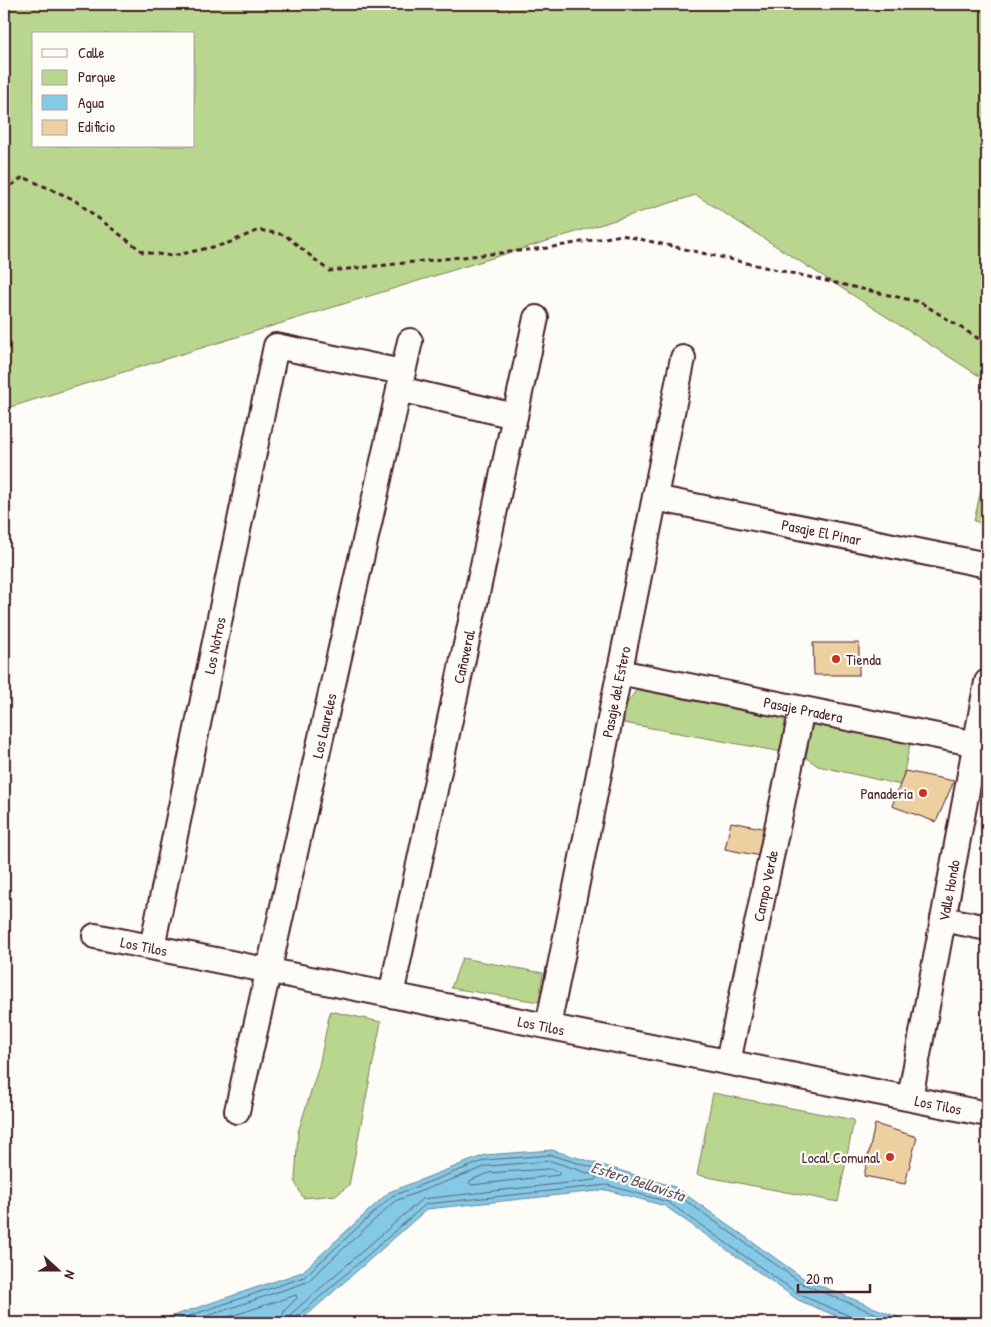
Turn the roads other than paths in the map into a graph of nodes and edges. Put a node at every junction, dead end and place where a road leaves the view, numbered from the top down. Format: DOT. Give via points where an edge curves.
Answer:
graph roads {
  1 [pos="536,318"];
  2 [pos="410,341"];
  3 [pos="684,358"];
  4 [pos="401,381"];
  5 [pos="515,416"];
  6 [pos="655,498"];
  7 [pos="987,565"];
  8 [pos="620,672"];
  9 [pos="987,682"];
  10 [pos="802,709"];
  11 [pos="982,745"];
  12 [pos="943,919"];
  13 [pos="987,928"];
  14 [pos="95,936"];
  15 [pos="152,947"];
  16 [pos="267,970"];
  17 [pos="391,995"];
  18 [pos="548,1026"];
  19 [pos="728,1062"];
  20 [pos="910,1098"];
  21 [pos="237,1111"];
  22 [pos="987,1114"];
  1 -- 5 [label="street, Cañaveral"];
  2 -- 4 [label="street, Los Laureles"];
  3 -- 6 [label="street, Pasaje del Estero"];
  4 -- 5 [label="street"];
  4 -- 15 [label="street, Los Notros" via="276,346"];
  4 -- 16 [label="street, Los Laureles"];
  5 -- 17 [label="street, Cañaveral"];
  6 -- 7 [label="street, Pasaje El Pinar"];
  6 -- 8 [label="street, Pasaje del Estero"];
  8 -- 10 [label="street, Pasaje Pradera"];
  8 -- 18 [label="street, Pasaje del Estero"];
  9 -- 11 [label="street, Valle Hondo"];
  10 -- 11 [label="street, Pasaje Pradera"];
  10 -- 19 [label="street, Campo Verde"];
  11 -- 12 [label="street, Valle Hondo"];
  12 -- 13 [label="street"];
  12 -- 20 [label="street, Valle Hondo"];
  14 -- 15 [label="street, Los Tilos"];
  15 -- 16 [label="street, Los Tilos"];
  16 -- 17 [label="street, Los Tilos"];
  16 -- 21 [label="street, Los Laureles"];
  17 -- 18 [label="street, Los Tilos"];
  18 -- 19 [label="street, Los Tilos"];
  19 -- 20 [label="street, Los Tilos"];
  20 -- 22 [label="street, Los Tilos"];
}
